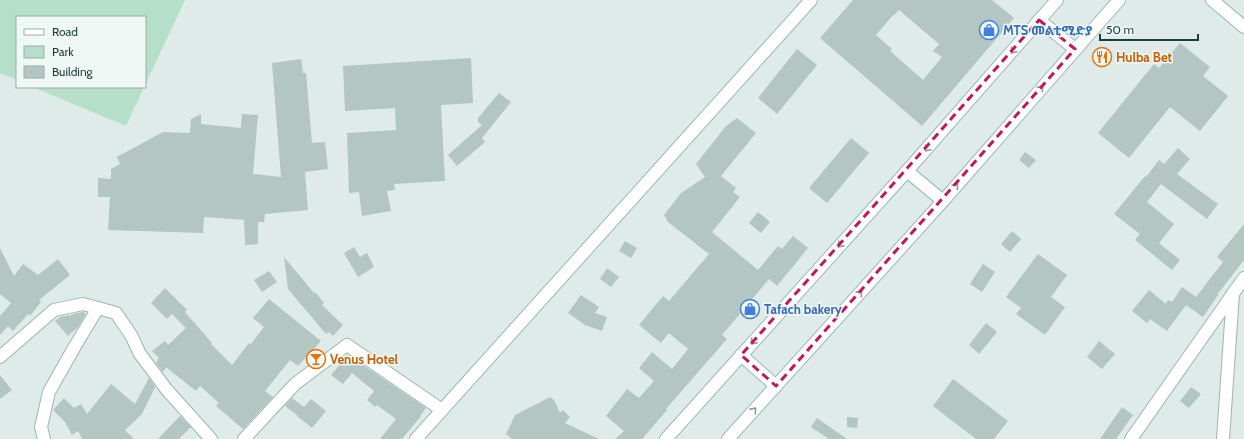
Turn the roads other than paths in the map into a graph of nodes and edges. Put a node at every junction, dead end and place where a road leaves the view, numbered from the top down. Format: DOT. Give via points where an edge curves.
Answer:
graph roads {
  1 [pos="811,0"];
  2 [pos="1057,0"];
  3 [pos="1118,0"];
  4 [pos="1212,0"];
  5 [pos="1040,20"];
  6 [pos="1244,27"];
  7 [pos="1075,49"];
  8 [pos="907,172"];
  9 [pos="943,201"];
  10 [pos="1244,278"];
  11 [pos="1233,293"];
  12 [pos="98,308"];
  13 [pos="741,355"];
  14 [pos="0,357"];
  15 [pos="776,386"];
  16 [pos="442,410"];
  17 [pos="44,439"];
  18 [pos="211,439"];
  19 [pos="244,439"];
  20 [pos="416,439"];
  21 [pos="666,439"];
  22 [pos="728,439"];
  23 [pos="1131,439"];
  24 [pos="1223,439"];
  1 -- 16 [label="street"];
  2 -- 5 [label="street"];
  3 -- 7 [label="street"];
  4 -- 6 [label="street"];
  5 -- 7 [label="street"];
  5 -- 8 [label="street, one-way"];
  9 -- 7 [label="street, one-way"];
  8 -- 9 [label="street"];
  8 -- 13 [label="street, one-way"];
  15 -- 9 [label="street, one-way"];
  10 -- 11 [label="street"];
  11 -- 23 [label="street"];
  11 -- 24 [label="street"];
  12 -- 14 [label="street" via="83,304 54,310"];
  12 -- 17 [label="street" via="49,392 41,427"];
  12 -- 18 [label="street" via="116,313 140,354 167,390"];
  13 -- 15 [label="street"];
  13 -- 21 [label="street"];
  22 -- 15 [label="street, one-way"];
  16 -- 19 [label="street" via="347,345 295,384"];
  16 -- 20 [label="street"];
}
